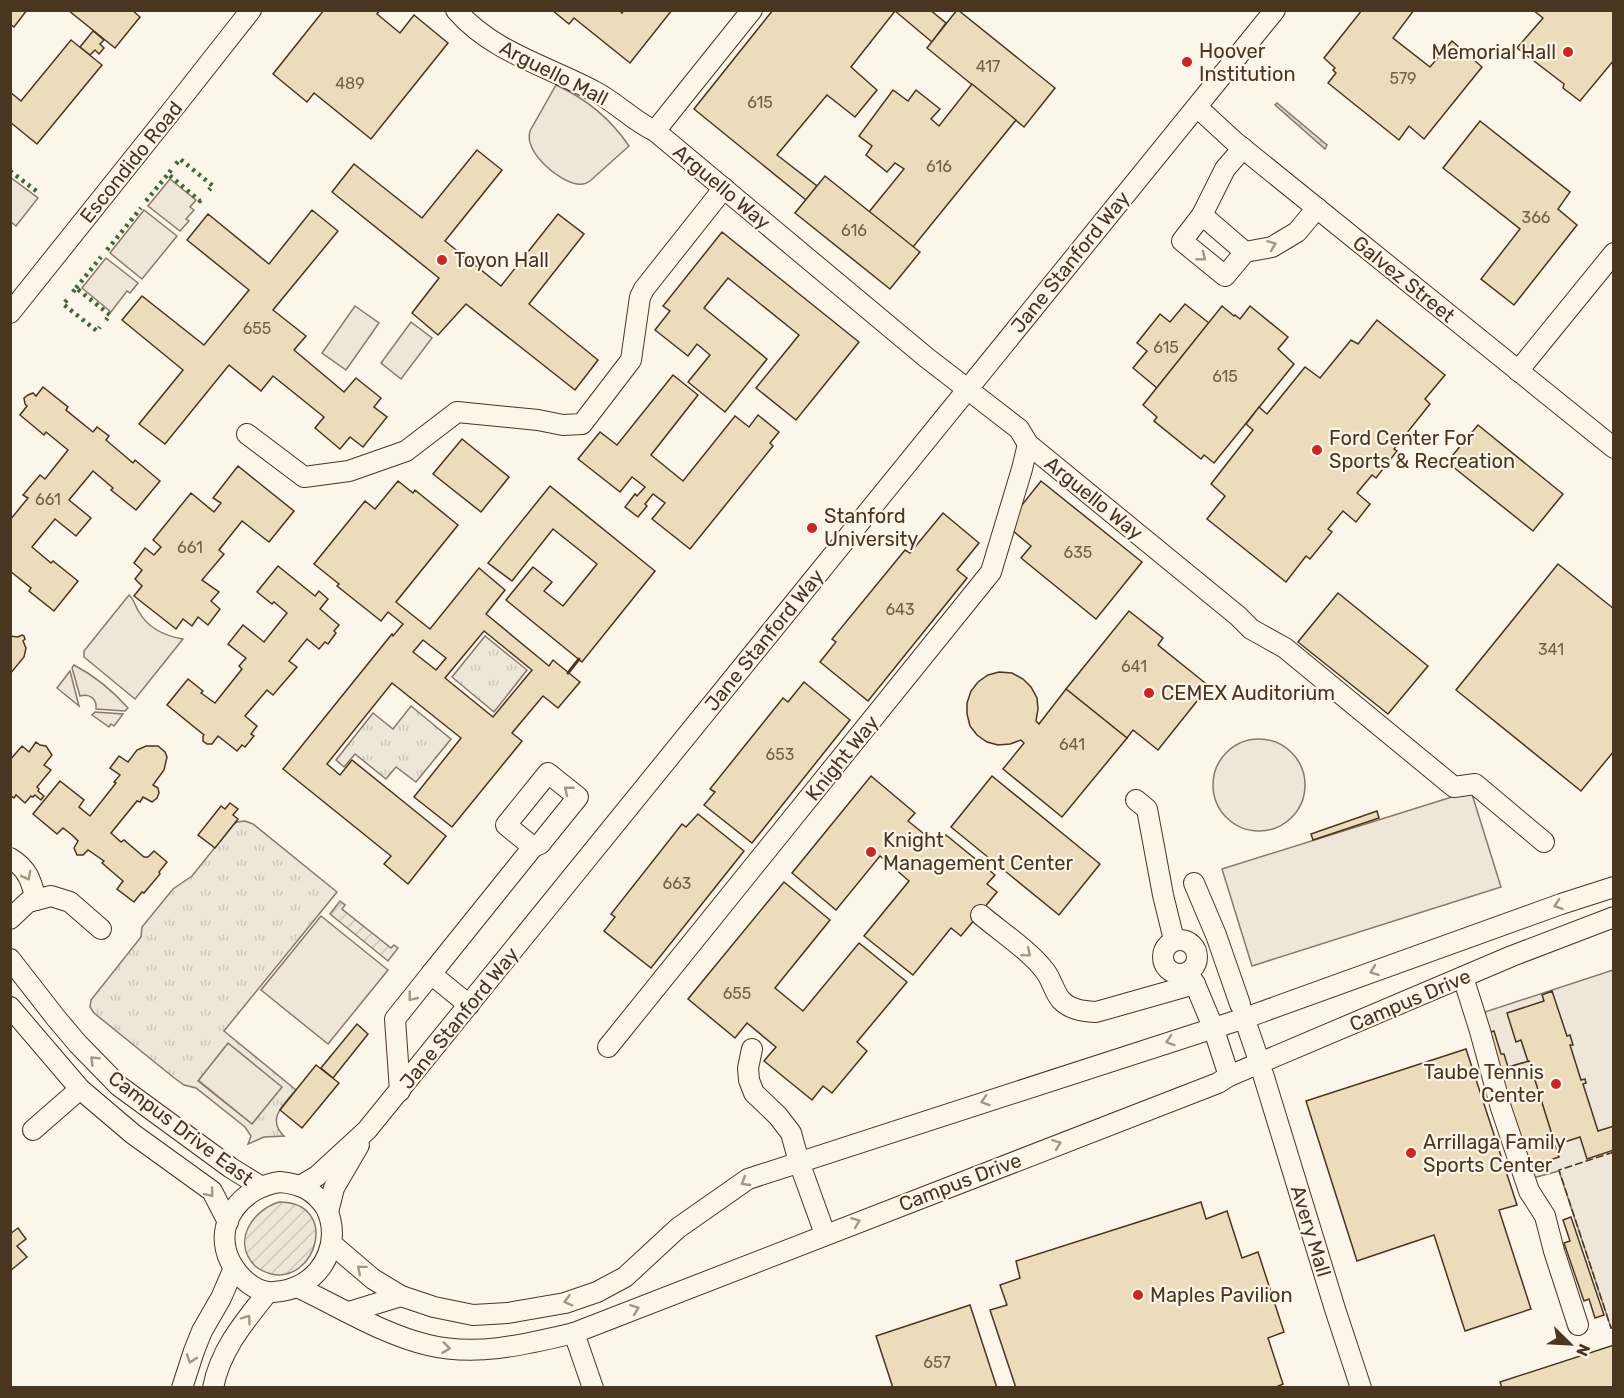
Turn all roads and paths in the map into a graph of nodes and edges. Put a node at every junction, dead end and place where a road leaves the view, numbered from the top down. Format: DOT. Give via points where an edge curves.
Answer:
graph roads {
  1 [pos="251,10"];
  2 [pos="456,10"];
  3 [pos="752,10"];
  4 [pos="1275,10"];
  5 [pos="1197,107"];
  6 [pos="655,131"];
  7 [pos="1243,148"];
  8 [pos="724,188"];
  9 [pos="1317,208"];
  10 [pos="1202,215"];
  11 [pos="1245,252"];
  12 [pos="1614,253"];
  13 [pos="10,313"];
  14 [pos="1518,371"];
  15 [pos="967,390"];
  16 [pos="247,434"];
  17 [pos="1028,444"];
  18 [pos="1614,448"];
  19 [pos="1136,800"];
  20 [pos="1544,842"];
  21 [pos="533,847"];
  22 [pos="10,858"];
  23 [pos="1194,883"];
  24 [pos="1614,887"];
  25 [pos="36,900"];
  26 [pos="981,915"];
  27 [pos="1614,917"];
  28 [pos="10,919"];
  29 [pos="101,929"];
  30 [pos="10,959"];
  31 [pos="431,974"];
  32 [pos="1463,977"];
  33 [pos="1191,978"];
  34 [pos="1240,1004"];
  35 [pos="469,1005"];
  36 [pos="10,1007"];
  37 [pos="1246,1023"];
  38 [pos="1213,1027"];
  39 [pos="608,1047"];
  40 [pos="752,1049"];
  41 [pos="1229,1076"];
  42 [pos="80,1089"];
  43 [pos="399,1091"];
  44 [pos="33,1130"];
  45 [pos="368,1130"];
  46 [pos="210,1152"];
  47 [pos="170,1160"];
  48 [pos="799,1162"];
  49 [pos="260,1186"];
  50 [pos="300,1186"];
  51 [pos="328,1212"];
  52 [pos="228,1222"];
  53 [pos="825,1234"];
  54 [pos="332,1244"];
  55 [pos="234,1269"];
  56 [pos="297,1287"];
  57 [pos="268,1292"];
  58 [pos="401,1296"];
  59 [pos="349,1312"];
  60 [pos="206,1324"];
  61 [pos="1578,1325"];
  62 [pos="574,1333"];
  63 [pos="221,1359"];
  64 [pos="182,1388"];
  65 [pos="213,1388"];
  66 [pos="593,1388"];
  67 [pos="1361,1388"];
  1 -- 13 [label="street, Escondido Road"];
  2 -- 6 [label="street, Arguello Mall" via="491,41 595,91"];
  3 -- 6 [label="street"];
  4 -- 5 [label="street, Jane Stanford Way"];
  5 -- 7 [label="street, Galvez Street"];
  5 -- 15 [label="street, Jane Stanford Way"];
  6 -- 8 [label="street, Arguello Way"];
  7 -- 9 [label="street, Galvez Street"];
  7 -- 10 [label="street" via="1225,169"];
  8 -- 15 [label="street, Arguello Way"];
  8 -- 16 [label="street" via="644,289 631,360 582,424 458,412 406,452 349,471 304,477"];
  11 -- 9 [label="street, one-way" via="1272,247 1298,232"];
  9 -- 14 [label="street, Galvez Street"];
  10 -- 11 [label="street"];
  10 -- 11 [label="street, one-way" via="1182,242 1225,276"];
  12 -- 14 [label="street"];
  14 -- 18 [label="street, Galvez Street"];
  15 -- 17 [label="street, Arguello Way" via="1019,429"];
  15 -- 35 [label="street, Jane Stanford Way"];
  17 -- 20 [label="street, Arguello Way" via="1251,629 1285,648 1454,787 1475,784"];
  17 -- 39 [label="street, Knight Way" via="991,572"];
  19 -- 33 [label="street" via="1147,809 1174,940 1184,940 1196,950"];
  21 -- 31 [label="street"];
  22 -- 25 [label="street, one-way" via="26,871"];
  23 -- 34 [label="street"];
  24 -- 38 [label="street, Campus Drive, one-way"];
  25 -- 28 [label="street" via="28,902"];
  25 -- 29 [label="street" via="51,896 70,902"];
  26 -- 33 [label="street, one-way" via="1035,960 1061,1000 1072,1008 1096,1012"];
  27 -- 32 [label="street, Campus Drive"];
  46 -- 30 [label="street, Campus Drive East, one-way" via="119,1086 78,1044"];
  31 -- 35 [label="street"];
  31 -- 43 [label="street, one-way" via="395,1018"];
  32 -- 41 [label="street, Campus Drive"];
  32 -- 61 [label="street" via="1501,1108 1529,1191 1545,1216"];
  33 -- 38 [label="street"];
  35 -- 43 [label="street, Jane Stanford Way"];
  36 -- 42 [label="street, Campus Drive East"];
  37 -- 67 [label="street, Avery Mall"];
  38 -- 41 [label="street"];
  38 -- 48 [label="street, Campus Drive, one-way"];
  40 -- 48 [label="street" via="748,1068 754,1093 791,1134"];
  53 -- 41 [label="street, Campus Drive, one-way"];
  42 -- 44 [label="street"];
  42 -- 47 [label="street, Campus Drive East"];
  43 -- 45 [label="street, Jane Stanford Way"];
  45 -- 50 [label="street, Jane Stanford Way" via="317,1176"];
  45 -- 51 [label="street, Jane Stanford Way" via="334,1188"];
  46 -- 47 [label="street"];
  46 -- 49 [label="street, Campus Drive East"];
  47 -- 52 [label="street, Campus Drive East, one-way" via="212,1191"];
  48 -- 53 [label="street"];
  48 -- 58 [label="street, Campus Drive, one-way" via="748,1179 678,1228 625,1277 592,1294 565,1303 473,1315"];
  49 -- 50 [label="street" via="280,1182"];
  49 -- 52 [label="street" via="234,1208"];
  50 -- 51 [label="street" via="319,1198"];
  51 -- 54 [label="street, Jane Stanford Way"];
  52 -- 55 [label="street" via="226,1247"];
  62 -- 53 [label="street, Campus Drive, one-way"];
  54 -- 56 [label="street" via="315,1276"];
  58 -- 54 [label="street, Campus Drive, one-way" via="373,1279"];
  55 -- 57 [label="street" via="249,1283"];
  55 -- 60 [label="street"];
  56 -- 57 [label="street"];
  56 -- 59 [label="street, Campus Drive"];
  63 -- 57 [label="street, one-way"];
  58 -- 59 [label="street"];
  59 -- 62 [label="street, Campus Drive, one-way" via="390,1333 429,1346 464,1350 503,1348"];
  60 -- 63 [label="street"];
  60 -- 64 [label="street, one-way"];
  62 -- 66 [label="street"];
  63 -- 65 [label="street"];
}
